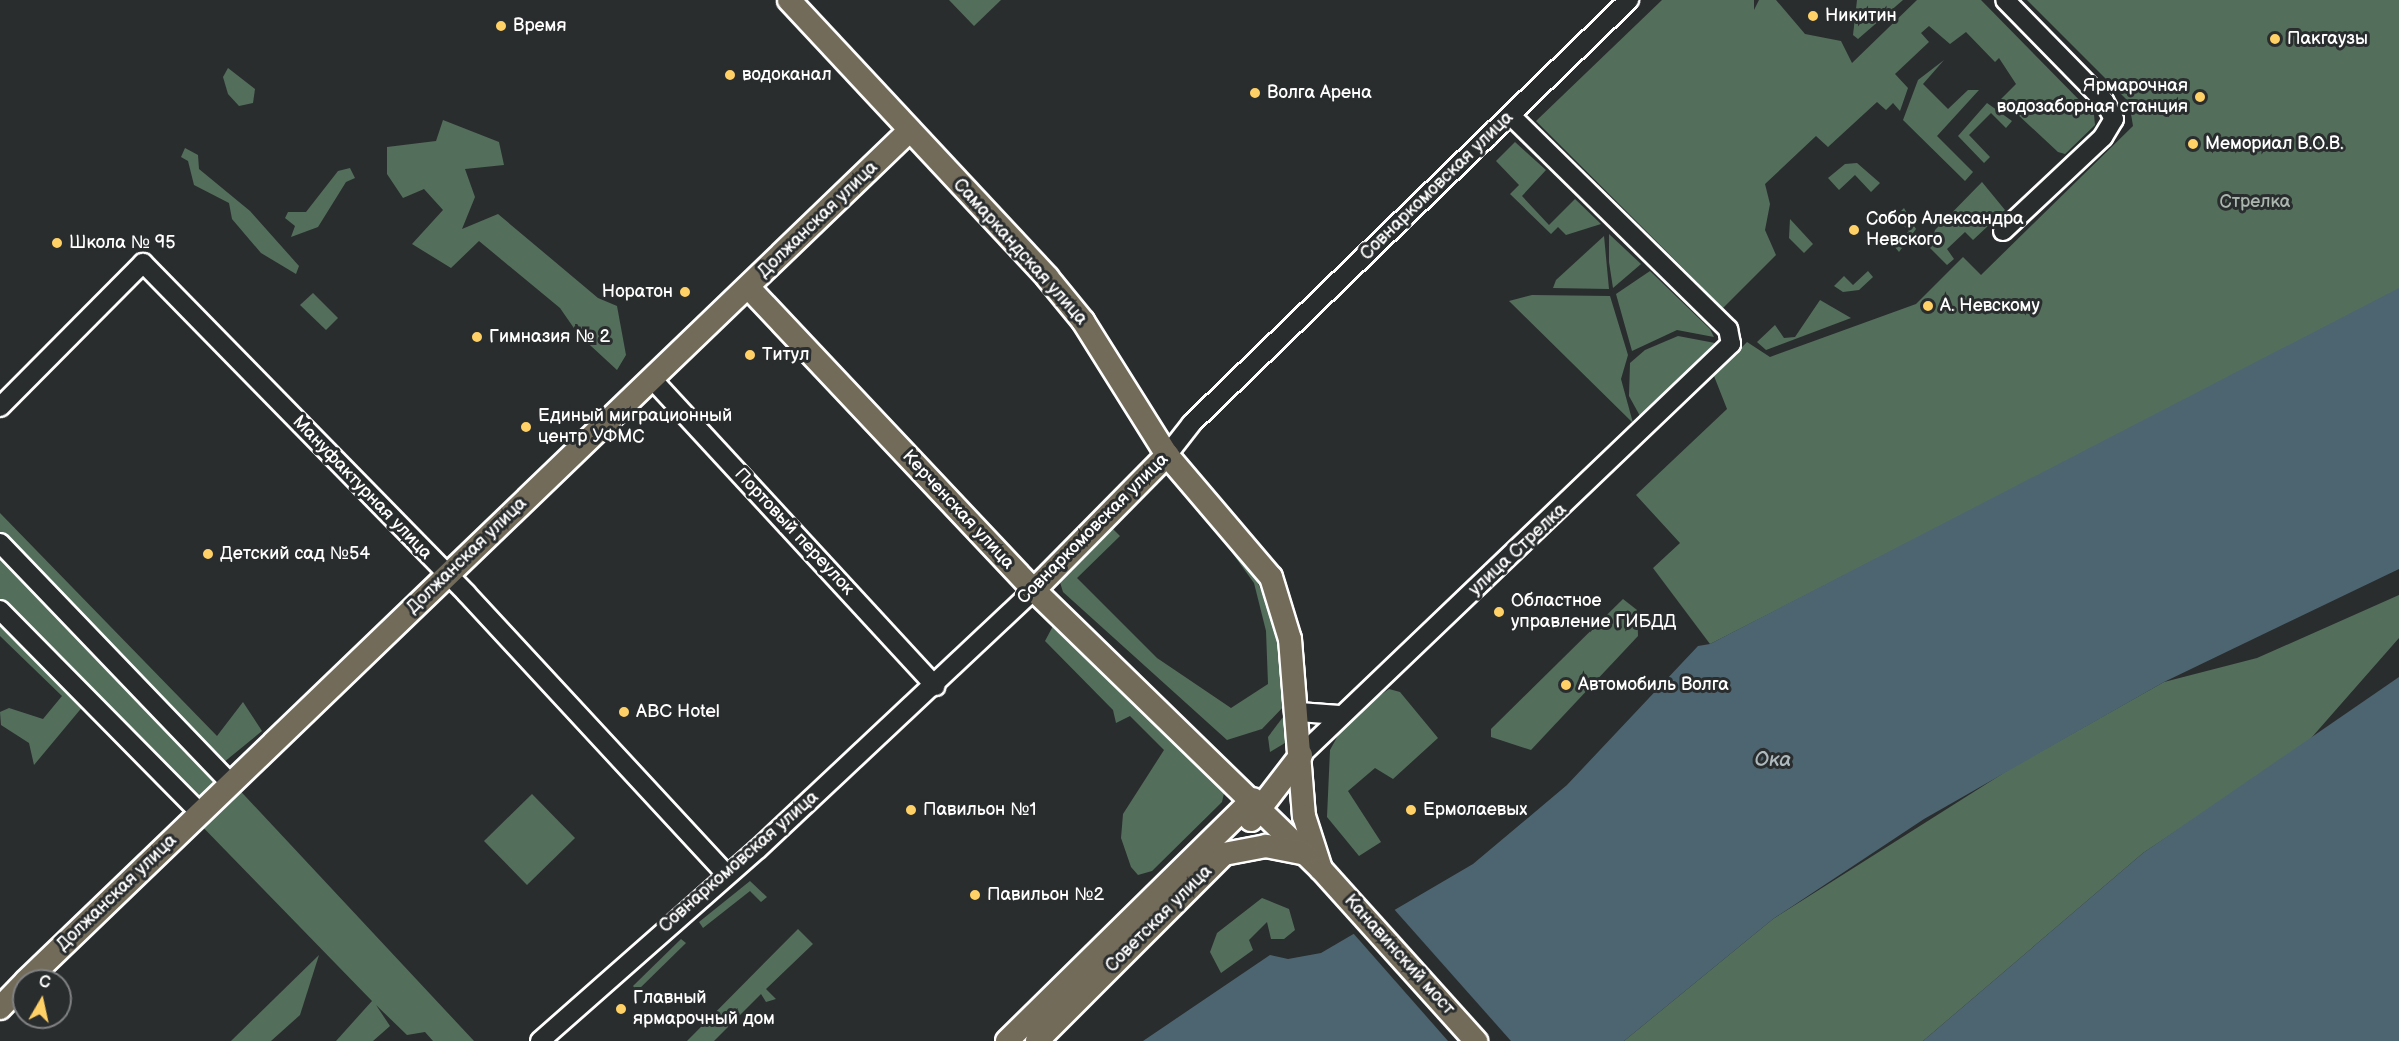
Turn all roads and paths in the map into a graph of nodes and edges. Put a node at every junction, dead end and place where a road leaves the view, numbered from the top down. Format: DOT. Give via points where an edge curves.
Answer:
graph roads {
  1 [pos="789,0"];
  2 [pos="1629,0"];
  3 [pos="2005,0"];
  4 [pos="1510,115"];
  5 [pos="909,131"];
  6 [pos="2003,231"];
  7 [pos="748,288"];
  8 [pos="652,379"];
  9 [pos="0,407"];
  10 [pos="1167,455"];
  11 [pos="0,543"];
  12 [pos="447,574"];
  13 [pos="1034,590"];
  14 [pos="0,610"];
  15 [pos="935,686"];
  16 [pos="1299,712"];
  17 [pos="1339,715"];
  18 [pos="1301,755"];
  19 [pos="231,784"];
  20 [pos="1257,804"];
  21 [pos="200,813"];
  22 [pos="1303,853"];
  23 [pos="1224,854"];
  24 [pos="1322,869"];
  25 [pos="726,874"];
  26 [pos="38,969"];
  27 [pos="12,996"];
  28 [pos="0,1008"];
  29 [pos="540,1041"];
  30 [pos="1007,1041"];
  31 [pos="1037,1041"];
  32 [pos="1476,1041"];
  1 -- 5 [label="main road, Самаркандская улица"];
  2 -- 4 [label="street, Совнаркомовская улица"];
  3 -- 6 [label="street" via="2104,101 2114,119 2103,137"];
  4 -- 10 [label="street, Совнаркомовская улица" via="1191,423"];
  4 -- 17 [label="street, улица Стрелка" via="1728,329 1731,344"];
  5 -- 7 [label="main road, Должанская улица"];
  5 -- 10 [label="main road, Самаркандская улица" via="1083,321"];
  7 -- 8 [label="main road, Должанская улица"];
  7 -- 13 [label="main road, Керченская улица"];
  8 -- 12 [label="main road, Должанская улица"];
  8 -- 15 [label="street, Портовый переулок"];
  9 -- 12 [label="street, Мануфактурная улица" via="143,263"];
  10 -- 13 [label="main road, Совнаркомовская улица"];
  10 -- 16 [label="main road, Самаркандская улица" via="1271,577 1285,610"];
  11 -- 19 [label="street"];
  12 -- 19 [label="main road, Должанская улица"];
  12 -- 25 [label="street, Мануфактурная улица"];
  13 -- 15 [label="street, Совнаркомовская улица"];
  13 -- 20 [label="main road, Керченская улица"];
  14 -- 21 [label="street"];
  15 -- 25 [label="street, Совнаркомовская улица"];
  16 -- 17 [label="street"];
  16 -- 18 [label="main road, Самаркандская улица"];
  17 -- 18 [label="street, улица Стрелка"];
  18 -- 20 [label="main road"];
  18 -- 24 [label="main road, Самаркандская улица" via="1305,816"];
  19 -- 21 [label="main road, Должанская улица"];
  20 -- 22 [label="main road, Керченская улица"];
  20 -- 23 [label="main road"];
  20 -- 30 [label="main road, Советская улица"];
  21 -- 26 [label="main road, Должанская улица"];
  22 -- 23 [label="main road, Советская улица" via="1266,846"];
  22 -- 24 [label="main road, Канавинский мост"];
  23 -- 31 [label="main road, Советская улица"];
  24 -- 32 [label="main road, Канавинский мост"];
  25 -- 29 [label="street, Совнаркомовская улица"];
  27 -- 28 [label="main road, Должанская улица"];
}
